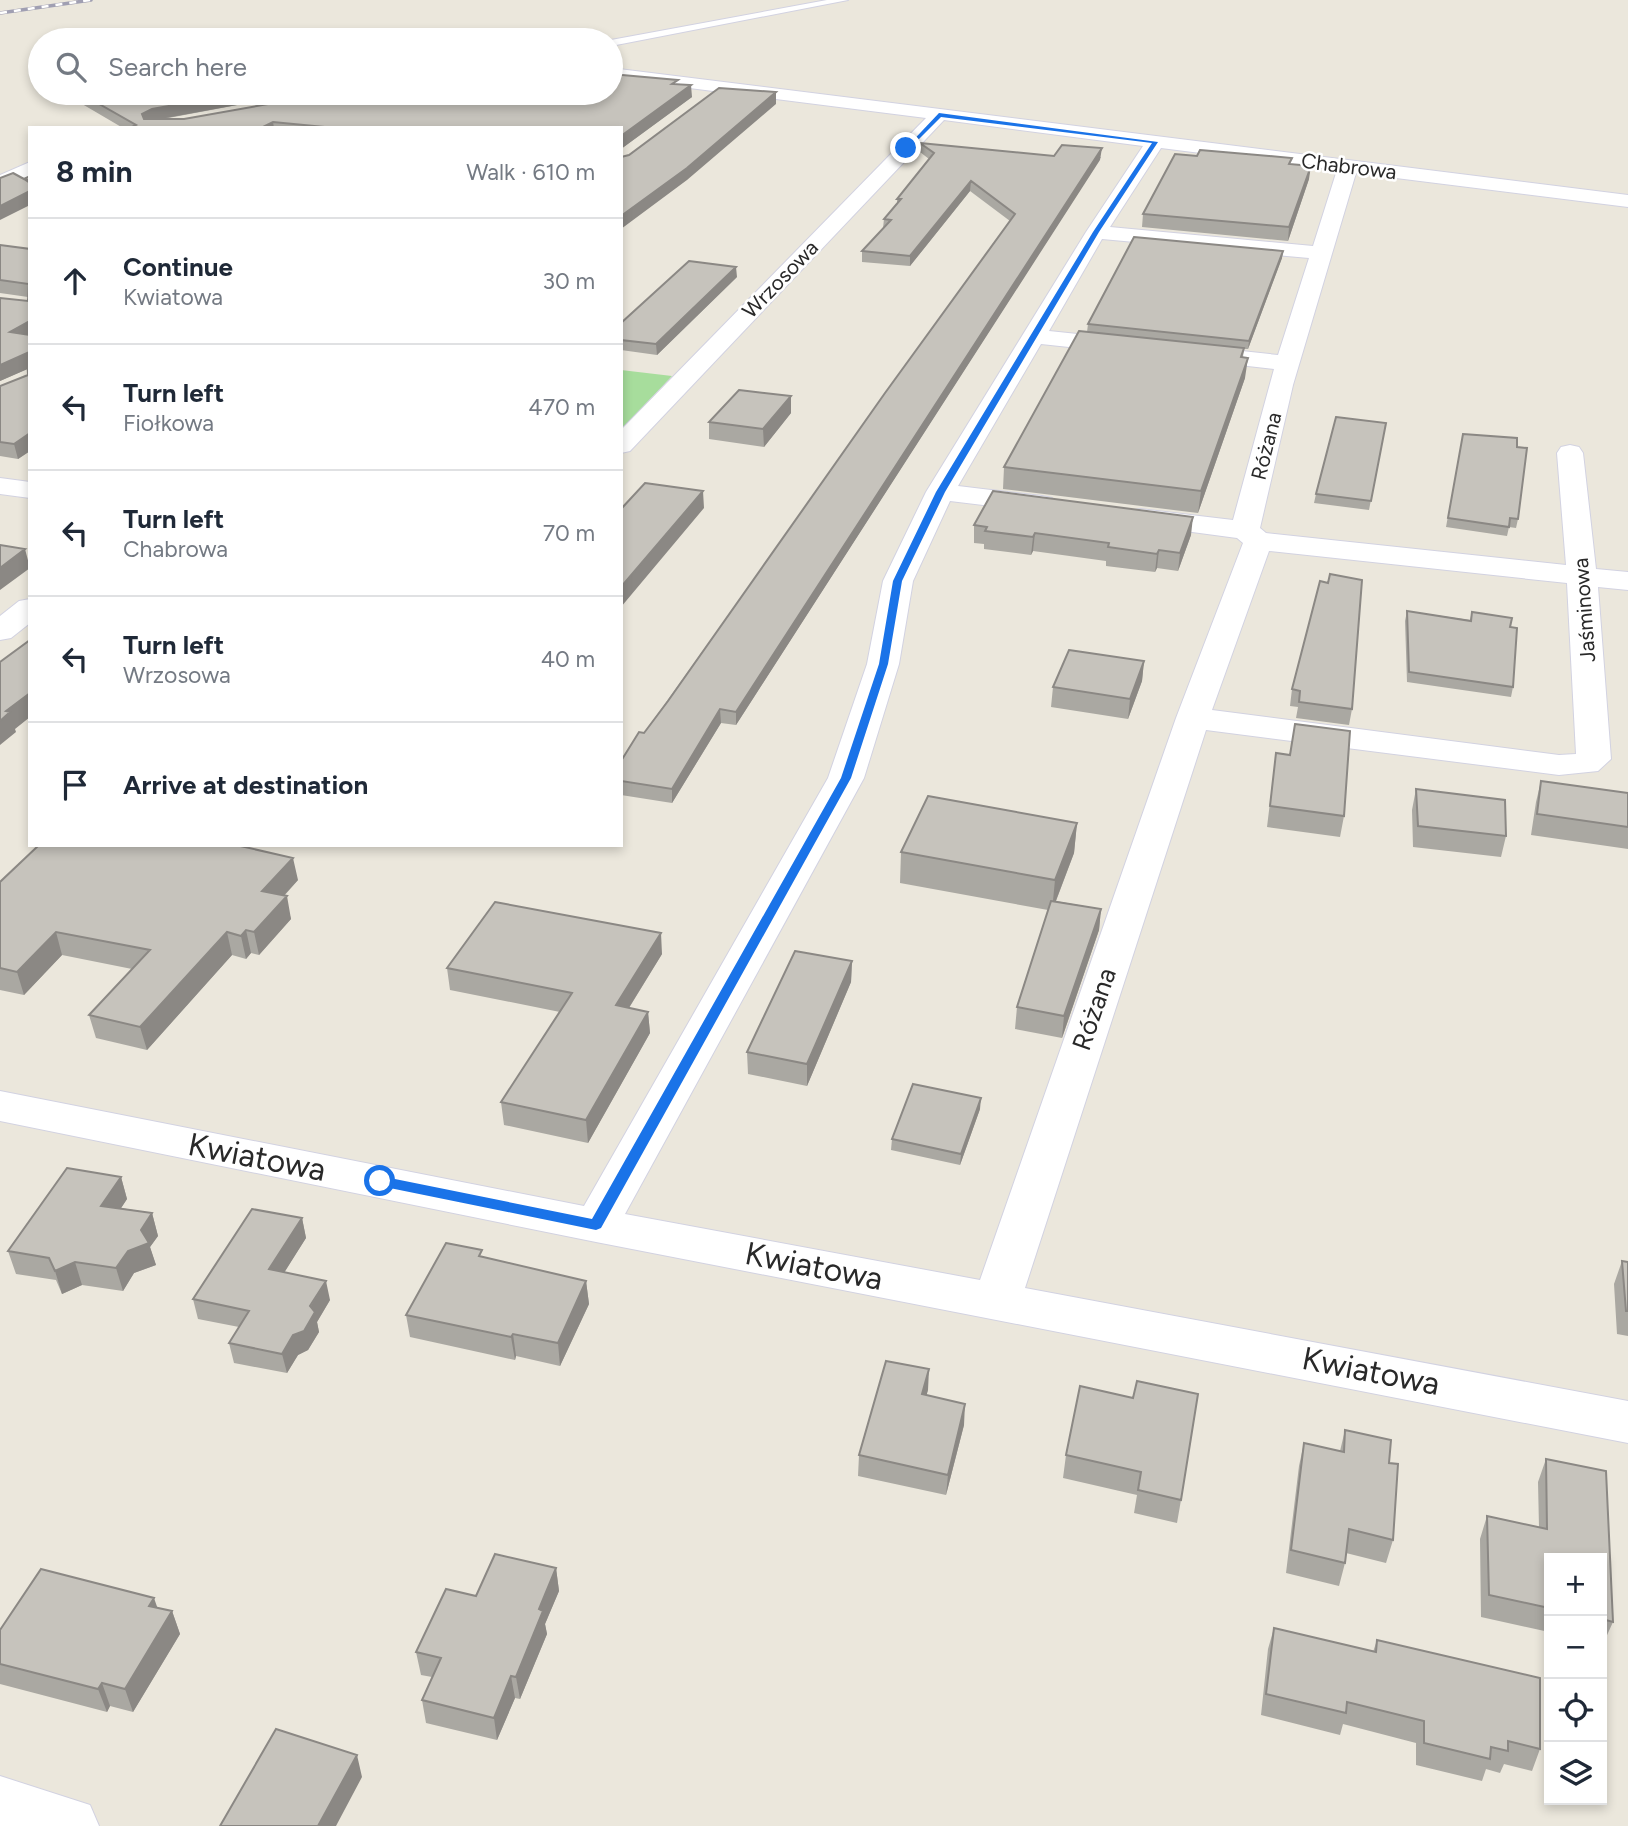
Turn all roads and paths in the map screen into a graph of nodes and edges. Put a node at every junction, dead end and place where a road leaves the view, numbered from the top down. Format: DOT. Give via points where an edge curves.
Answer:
graph roads {
  1 [pos="843,0"];
  2 [pos="623,41"];
  3 [pos="623,75"];
  4 [pos="720,87"];
  5 [pos="698,104"];
  6 [pos="939,115"];
  7 [pos="1155,142"];
  8 [pos="26,157"];
  9 [pos="1348,166"];
  10 [pos="0,183"];
  11 [pos="1628,201"];
  12 [pos="1096,232"];
  13 [pos="1321,253"];
  14 [pos="1033,336"];
  15 [pos="1288,363"];
  16 [pos="623,442"];
  17 [pos="1570,453"];
  18 [pos="0,486"];
  19 [pos="28,490"];
  20 [pos="940,492"];
  21 [pos="1074,508"];
  22 [pos="1113,513"];
  23 [pos="1252,536"];
  24 [pos="1582,576"];
  25 [pos="1628,581"];
  26 [pos="28,610"];
  27 [pos="0,631"];
  28 [pos="1193,718"];
  29 [pos="0,1106"];
  30 [pos="596,1225"];
  31 [pos="997,1301"];
  32 [pos="1628,1422"];
  33 [pos="0,1806"];
  34 [pos="68,1826"];
  1 -- 2 [label="lane"];
  3 -- 4 [label="street, Chabrowa"];
  4 -- 5 [label="street"];
  4 -- 6 [label="street, Chabrowa"];
  6 -- 7 [label="street, Chabrowa"];
  6 -- 16 [label="street, Wrzosowa"];
  7 -- 9 [label="street, Chabrowa"];
  7 -- 12 [label="street"];
  8 -- 10 [label="street"];
  9 -- 11 [label="street, Chabrowa"];
  9 -- 13 [label="street, Różana"];
  12 -- 13 [label="street"];
  12 -- 14 [label="street"];
  13 -- 15 [label="street, Różana"];
  14 -- 15 [label="street"];
  14 -- 20 [label="street"];
  15 -- 23 [label="street, Różana"];
  17 -- 24 [label="street, Jaśminowa"];
  18 -- 19 [label="street"];
  20 -- 21 [label="street"];
  20 -- 30 [label="street" via="898,581 883,664 846,778"];
  22 -- 23 [label="street"];
  23 -- 24 [label="street"];
  23 -- 28 [label="street, Różana"];
  24 -- 25 [label="street"];
  24 -- 28 [label="street, Jaśminowa" via="1594,759 1586,764 1559,765"];
  26 -- 27 [label="street"];
  28 -- 31 [label="street, Różana"];
  29 -- 30 [label="street, Kwiatowa"];
  30 -- 31 [label="street, Kwiatowa"];
  31 -- 32 [label="street, Kwiatowa"];
  33 -- 34 [label="street"];
}
